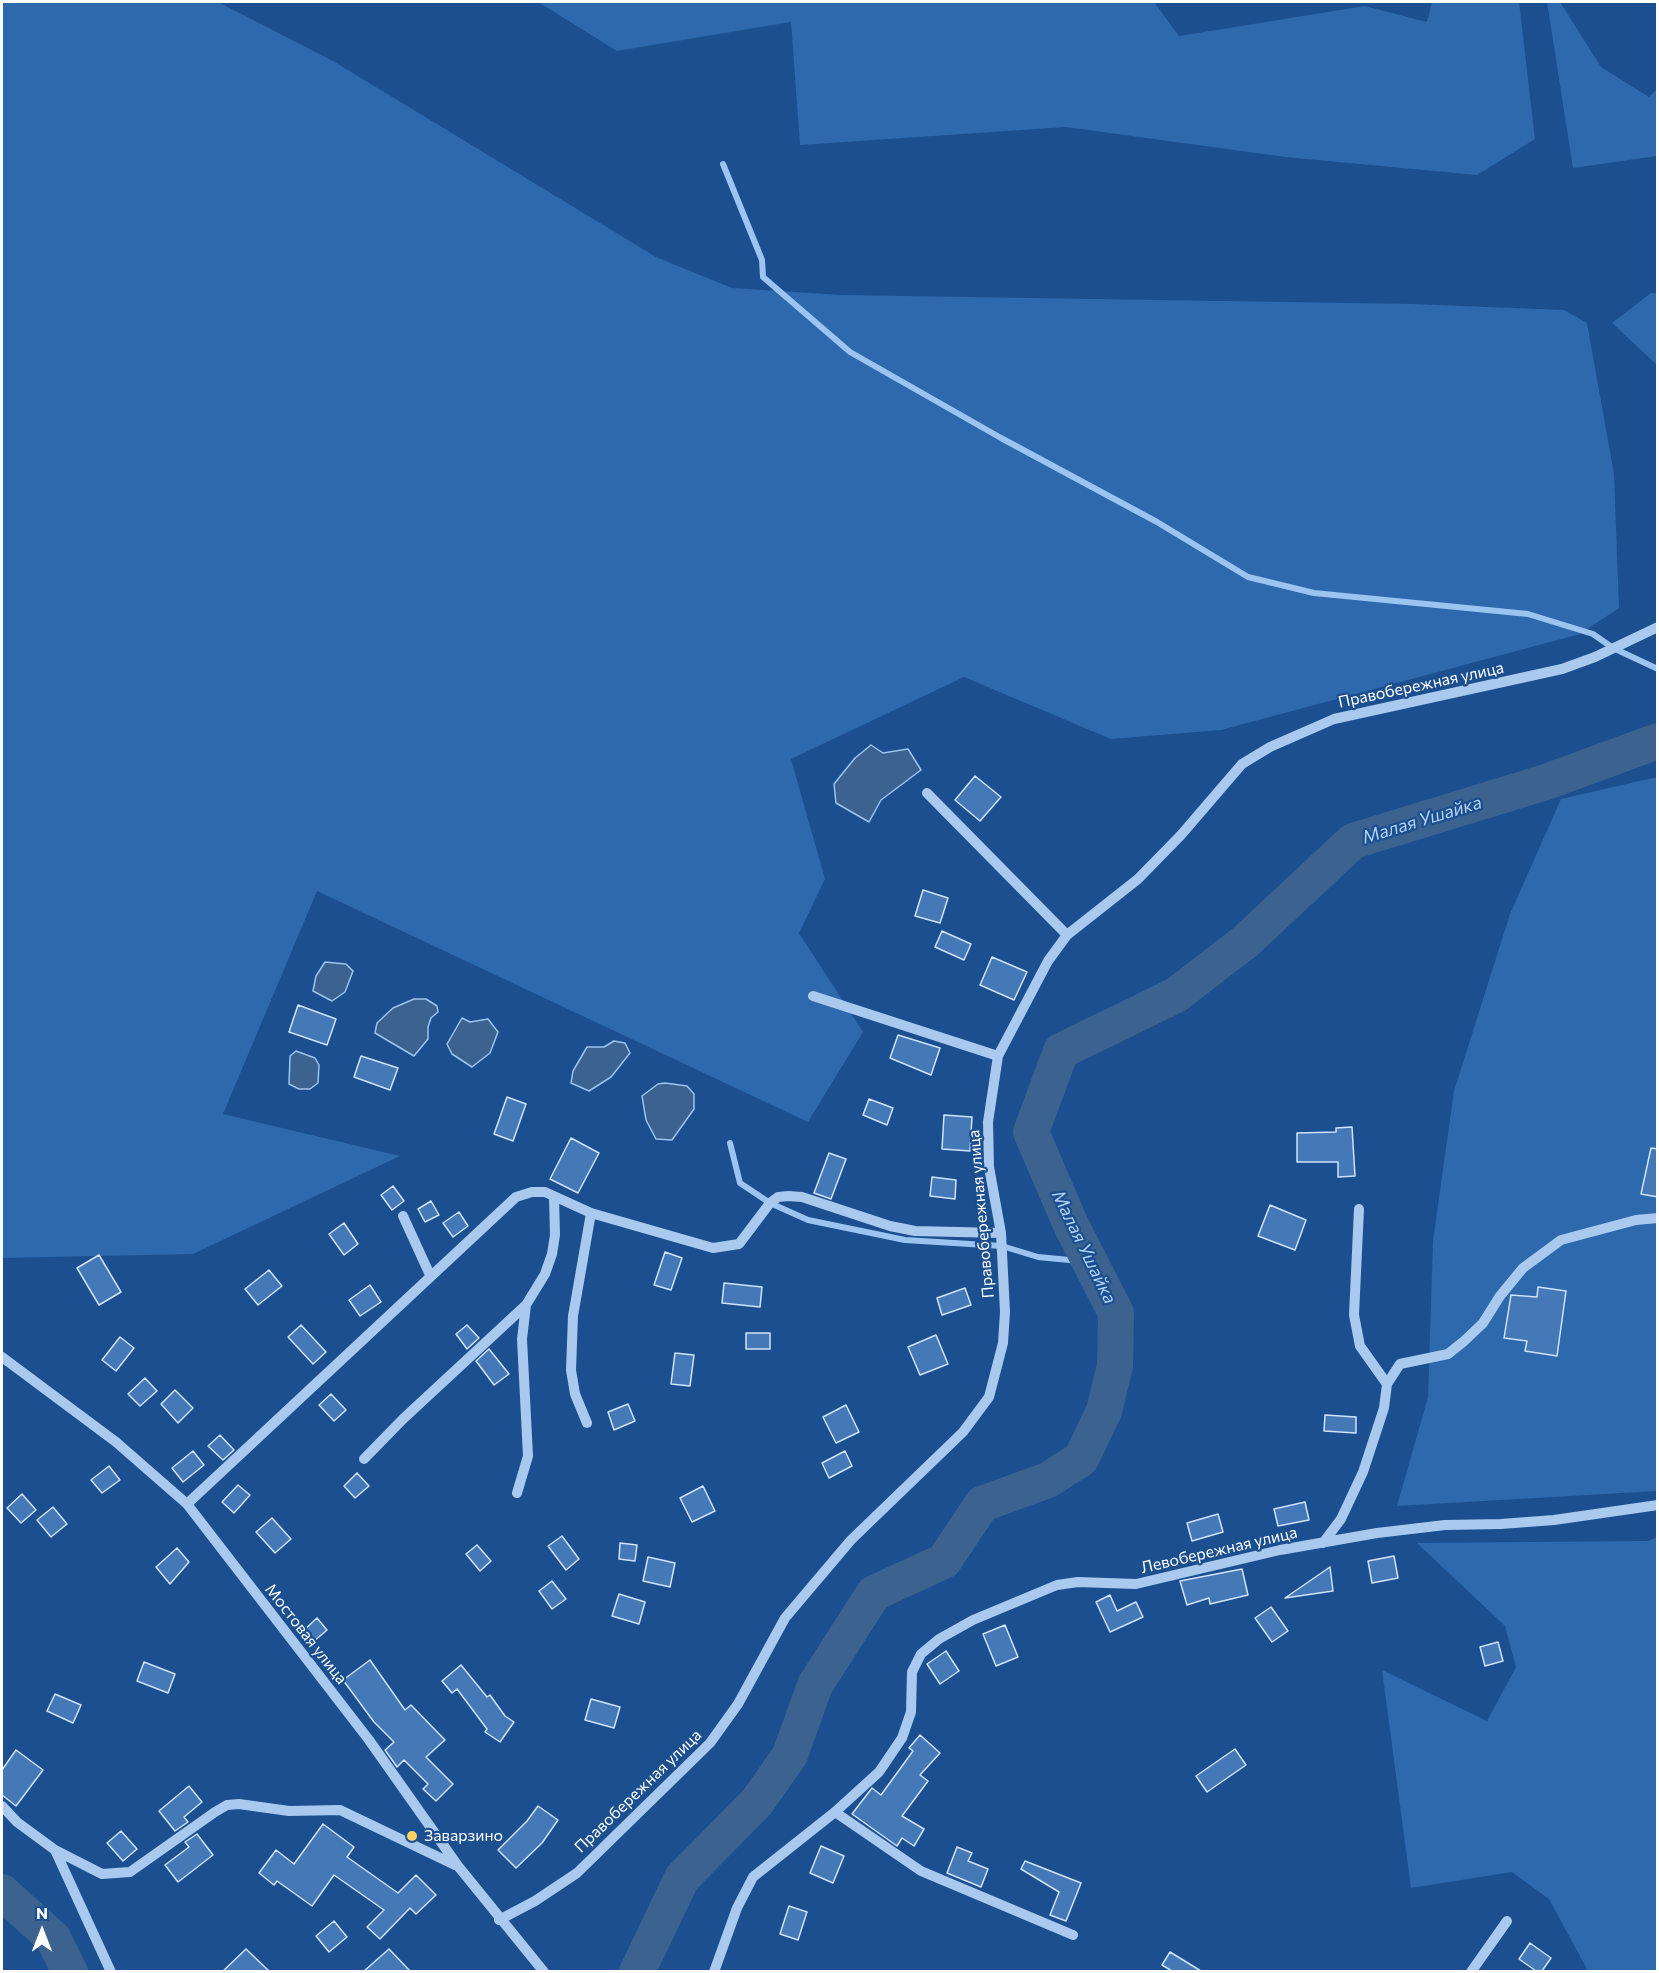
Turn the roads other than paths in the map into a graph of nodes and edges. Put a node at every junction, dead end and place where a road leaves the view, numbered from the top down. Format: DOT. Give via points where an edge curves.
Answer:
graph roads {
  1 [pos="1658,627"];
  2 [pos="927,793"];
  3 [pos="1066,935"];
  4 [pos="813,996"];
  5 [pos="998,1056"];
  6 [pos="554,1198"];
  7 [pos="1359,1209"];
  8 [pos="591,1213"];
  9 [pos="403,1216"];
  10 [pos="1658,1218"];
  11 [pos="1001,1233"];
  12 [pos="430,1275"];
  13 [pos="526,1305"];
  14 [pos="2,1357"];
  15 [pos="1387,1384"];
  16 [pos="587,1423"];
  17 [pos="364,1459"];
  18 [pos="517,1493"];
  19 [pos="187,1504"];
  20 [pos="1658,1504"];
  21 [pos="1323,1543"];
  22 [pos="2,1806"];
  23 [pos="835,1812"];
  24 [pos="55,1850"];
  25 [pos="458,1866"];
  26 [pos="499,1920"];
  27 [pos="1507,1921"];
  28 [pos="1073,1935"];
  29 [pos="111,1971"];
  30 [pos="544,1971"];
  31 [pos="714,1971"];
  32 [pos="1471,1971"];
  1 -- 3 [label="street, Правобережная улица" via="1562,669 1334,719 1270,747 1242,764 1138,879"];
  2 -- 3 [label="street"];
  3 -- 5 [label="street, Правобережная улица"];
  4 -- 5 [label="street"];
  5 -- 11 [label="street, Правобережная улица" via="988,1134 989,1167"];
  6 -- 8 [label="street"];
  6 -- 12 [label="street" via="545,1192 516,1197"];
  6 -- 13 [label="street" via="552,1254"];
  7 -- 15 [label="street" via="1354,1315 1360,1346"];
  8 -- 11 [label="street" via="712,1248 739,1244 770,1203 788,1196 915,1231"];
  8 -- 16 [label="street" via="573,1316 571,1371"];
  9 -- 12 [label="street"];
  10 -- 15 [label="street" via="1561,1240 1523,1268 1483,1323 1463,1342 1448,1354 1400,1364"];
  11 -- 26 [label="street, Правобережная улица" via="1003,1343 989,1396 963,1432 851,1540 792,1610 738,1704 710,1743 577,1873"];
  12 -- 19 [label="street"];
  13 -- 17 [label="street"];
  13 -- 18 [label="street" via="522,1339 528,1456"];
  14 -- 19 [label="street, Мостовая улица" via="116,1442"];
  15 -- 21 [label="street" via="1384,1408 1363,1472 1341,1519"];
  19 -- 25 [label="street, Мостовая улица" via="369,1740"];
  20 -- 21 [label="street, Левобережная улица" via="1544,1521 1445,1525"];
  21 -- 23 [label="street, Левобережная улица" via="1203,1566 1136,1584 1078,1582 1057,1586 956,1630 921,1654 912,1672 911,1712 902,1738 879,1772"];
  22 -- 24 [label="street" via="16,1822"];
  23 -- 28 [label="street" via="921,1871"];
  23 -- 31 [label="street, Левобережная улица" via="753,1877"];
  24 -- 25 [label="street" via="102,1874 130,1872 215,1812 239,1804 289,1811 340,1810"];
  24 -- 29 [label="street"];
  25 -- 26 [label="street, Мостовая улица"];
  26 -- 30 [label="street, Мостовая улица"];
  27 -- 32 [label="street"];
}
